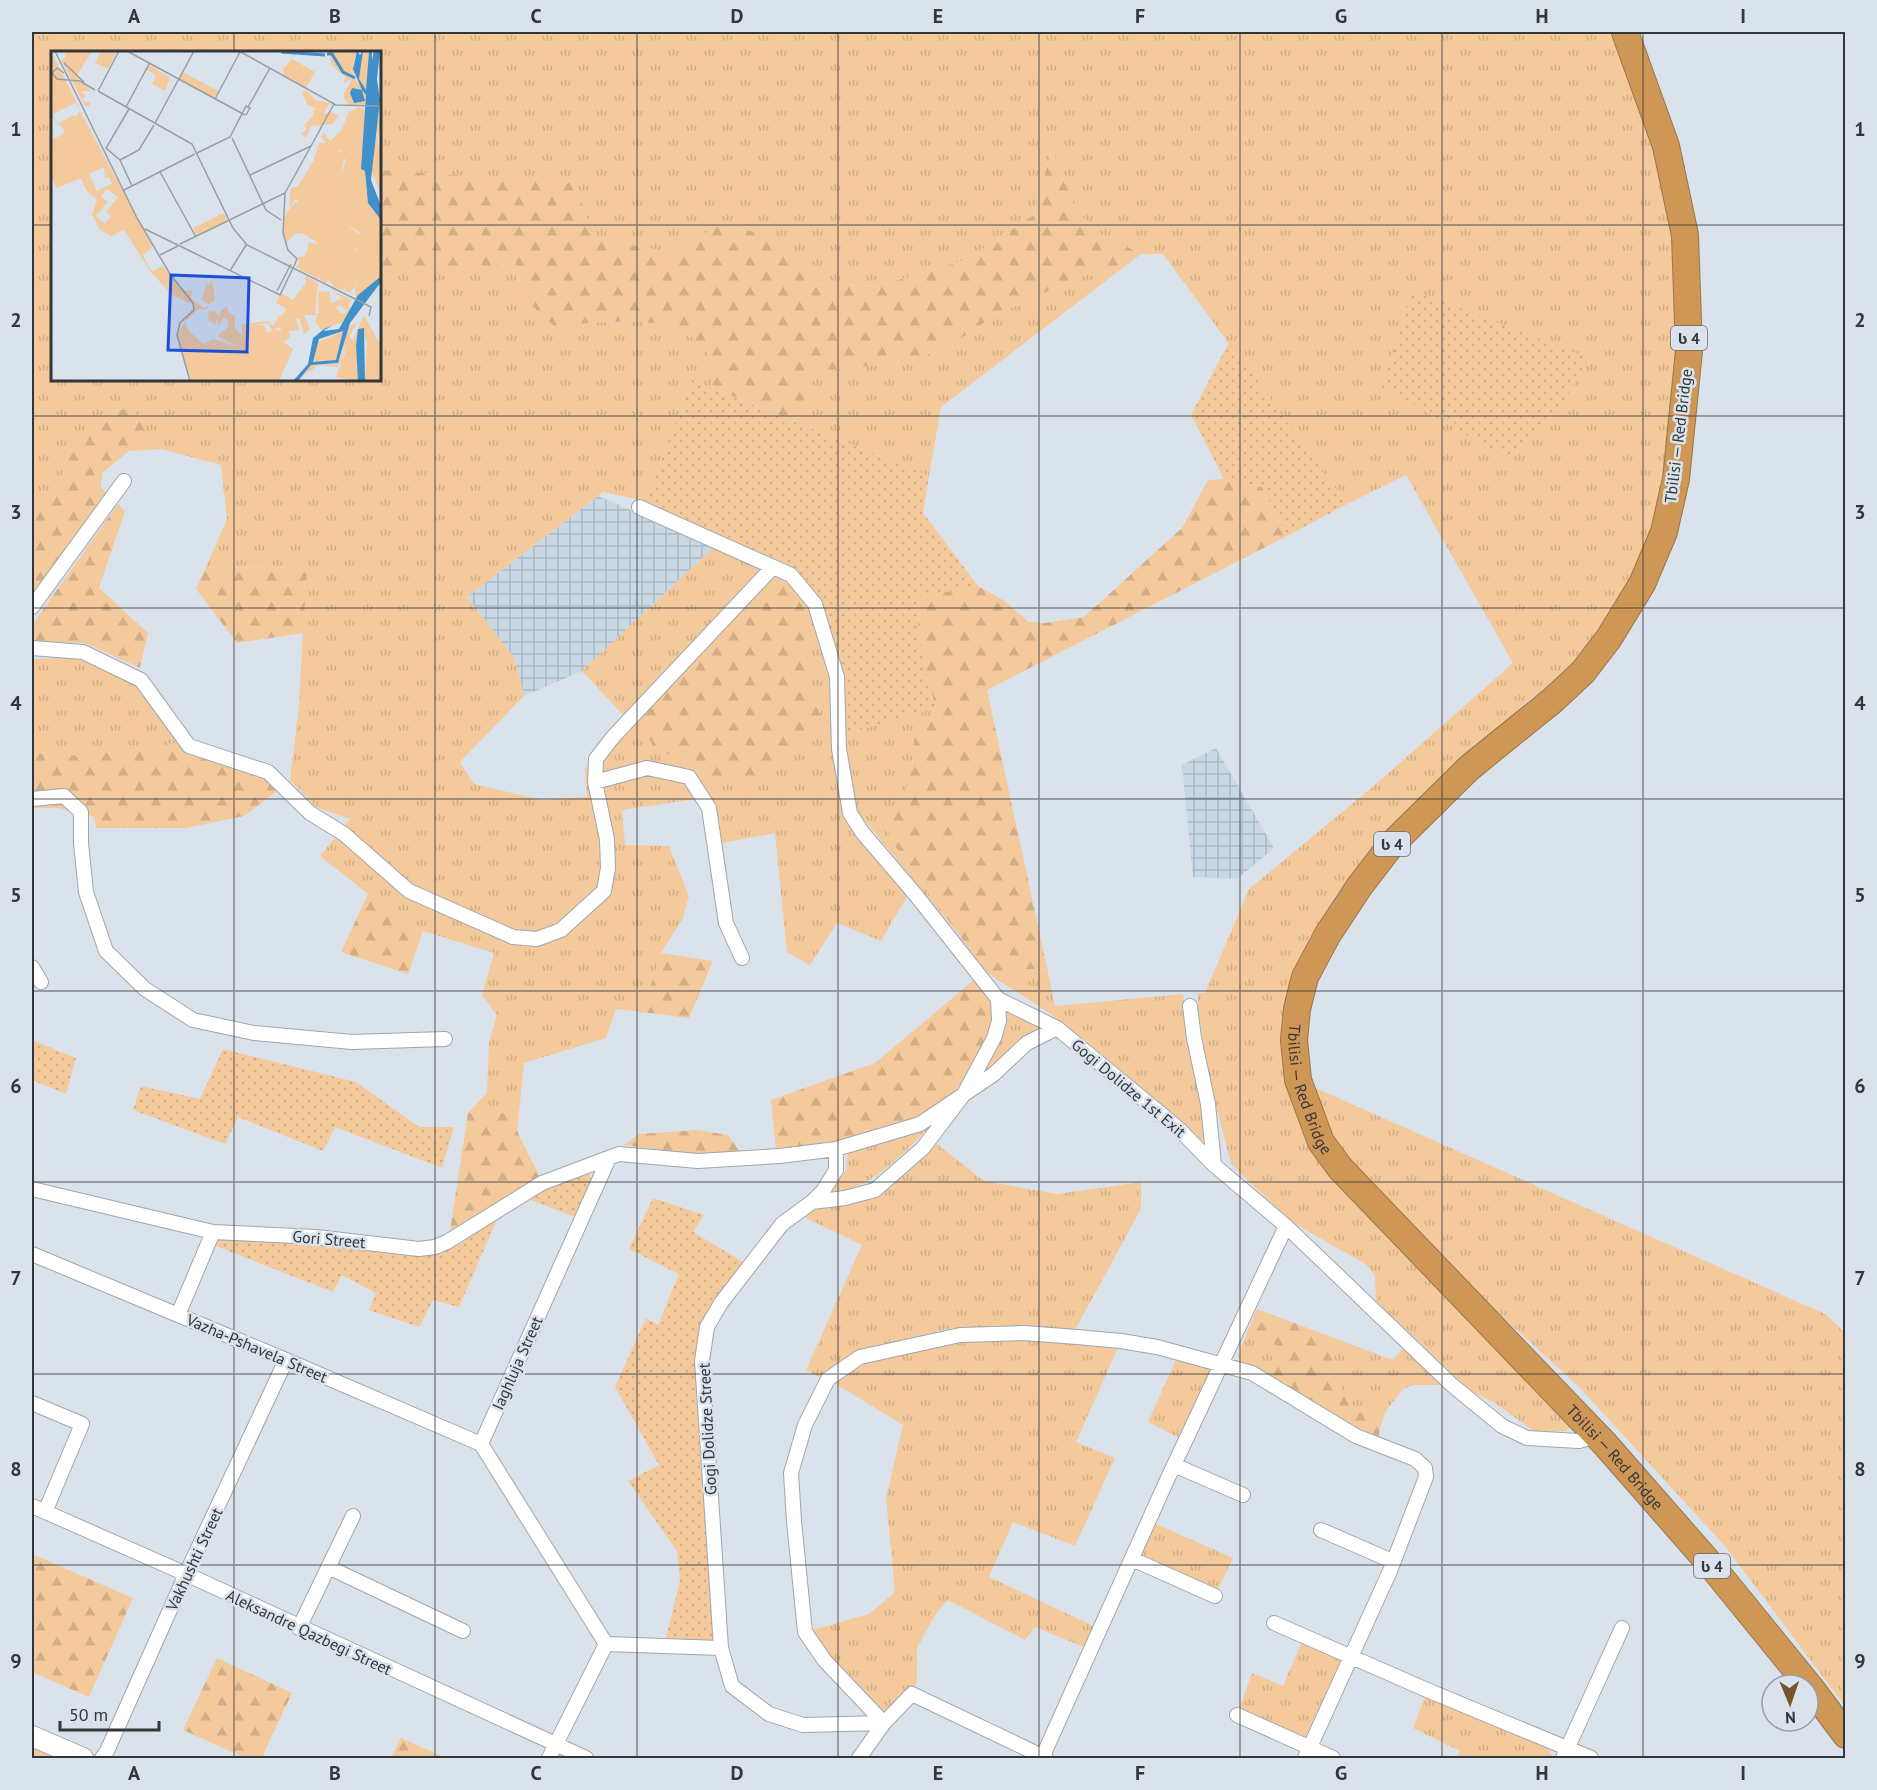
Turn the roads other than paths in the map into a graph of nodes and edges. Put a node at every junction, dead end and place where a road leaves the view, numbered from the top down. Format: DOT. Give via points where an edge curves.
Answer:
graph roads {
  1 [pos="1625,32"];
  2 [pos="124,481"];
  3 [pos="639,507"];
  4 [pos="772,567"];
  5 [pos="32,607"];
  6 [pos="32,648"];
  7 [pos="595,782"];
  8 [pos="32,799"];
  9 [pos="742,958"];
  10 [pos="32,967"];
  11 [pos="41,982"];
  12 [pos="998,999"];
  13 [pos="1190,1006"];
  14 [pos="1057,1028"];
  15 [pos="445,1039"];
  16 [pos="964,1094"];
  17 [pos="836,1149"];
  18 [pos="609,1158"];
  19 [pos="1214,1165"];
  20 [pos="32,1189"];
  21 [pos="812,1202"];
  22 [pos="1286,1226"];
  23 [pos="213,1232"];
  24 [pos="32,1254"];
  25 [pos="178,1315"];
  26 [pos="286,1360"];
  27 [pos="1221,1365"];
  28 [pos="32,1403"];
  29 [pos="1596,1436"];
  30 [pos="481,1444"];
  31 [pos="1174,1465"];
  32 [pos="1243,1496"];
  33 [pos="32,1506"];
  34 [pos="45,1512"];
  35 [pos="353,1516"];
  36 [pos="1321,1530"];
  37 [pos="1132,1558"];
  38 [pos="1392,1561"];
  39 [pos="328,1567"];
  40 [pos="186,1574"];
  41 [pos="1215,1596"];
  42 [pos="1274,1623"];
  43 [pos="299,1628"];
  44 [pos="1622,1628"];
  45 [pos="463,1630"];
  46 [pos="606,1644"];
  47 [pos="720,1648"];
  48 [pos="1351,1657"];
  49 [pos="1237,1715"];
  50 [pos="884,1723"];
  51 [pos="1845,1735"];
  52 [pos="32,1736"];
  53 [pos="556,1744"];
  54 [pos="1307,1753"];
  55 [pos="1565,1754"];
  56 [pos="83,1758"];
  57 [pos="102,1758"];
  58 [pos="549,1758"];
  59 [pos="586,1758"];
  60 [pos="859,1758"];
  61 [pos="1043,1758"];
  62 [pos="1334,1758"];
  63 [pos="1590,1758"];
  1 -- 29 [label="highway, Tbilisi — Red Bridge / ს 4" via="1666,146 1685,235 1689,351 1676,479 1664,532 1642,584 1583,672 1469,768 1392,844 1359,887 1305,977 1294,1040 1298,1080 1309,1114 1321,1142 1340,1168"];
  2 -- 5 [label="street"];
  3 -- 4 [label="street"];
  4 -- 7 [label="street" via="613,737 596,759"];
  4 -- 12 [label="street" via="791,575 815,604 829,645 837,676 839,748 850,813"];
  6 -- 7 [label="street" via="83,652 141,680 189,747 268,772 310,813 344,834 409,891 513,937 537,939 561,930 604,891 607,839"];
  7 -- 9 [label="street" via="647,768 689,777 709,808 726,923"];
  8 -- 15 [label="street" via="64,796 81,812 86,892 106,951 145,989 193,1020 254,1033 352,1042"];
  10 -- 11 [label="street"];
  12 -- 14 [label="street"];
  12 -- 16 [label="street" via="999,1021 994,1038"];
  13 -- 19 [label="street" via="1208,1104"];
  14 -- 16 [label="street, Gogi Dolidze 1st Exit" via="1027,1043 994,1074"];
  14 -- 19 [label="street, Gogi Dolidze 1st Exit" via="1178,1128"];
  16 -- 17 [label="street, Gogi Dolidze 1st Exit" via="920,1124"];
  16 -- 21 [label="street, Gogi Dolidze 1st Exit" via="923,1148 875,1190"];
  17 -- 18 [label="street" via="698,1161 619,1154"];
  17 -- 21 [label="street, Gogi Dolidze Street" via="836,1170"];
  18 -- 23 [label="street, Gori Street" via="542,1183 447,1242 419,1249 316,1237"];
  18 -- 30 [label="street, Iaghluja Street"];
  19 -- 22 [label="street, Gogi Dolidze 1st Exit"];
  20 -- 23 [label="street, Gori Street"];
  21 -- 47 [label="street, Gogi Dolidze Street" via="782,1224 707,1327 702,1361"];
  22 -- 27 [label="street"];
  22 -- 29 [label="street, Gogi Dolidze 1st Exit" via="1452,1385 1502,1426 1527,1438 1579,1441"];
  23 -- 25 [label="street"];
  24 -- 25 [label="street, Vazha-Pshavela Street"];
  25 -- 26 [label="street, Vazha-Pshavela Street"];
  26 -- 30 [label="street, Vazha-Pshavela Street"];
  26 -- 40 [label="street, Vakhushti Street"];
  27 -- 31 [label="street"];
  27 -- 38 [label="street" via="1252,1373 1356,1436 1415,1459 1425,1468 1426,1477"];
  27 -- 50 [label="street" via="1121,1341 1024,1333 960,1335 860,1357 828,1379 805,1425 792,1473 805,1632 825,1661"];
  28 -- 34 [label="street" via="82,1424"];
  29 -- 51 [label="highway, Tbilisi — Red Bridge / ს 4" via="1710,1564"];
  30 -- 46 [label="street"];
  31 -- 32 [label="street"];
  31 -- 37 [label="street"];
  33 -- 34 [label="street, Aleksandre Qazbegi Street"];
  34 -- 40 [label="street, Aleksandre Qazbegi Street"];
  35 -- 39 [label="street"];
  36 -- 38 [label="street"];
  37 -- 41 [label="street"];
  37 -- 61 [label="street"];
  38 -- 48 [label="street"];
  39 -- 43 [label="street"];
  39 -- 45 [label="street"];
  40 -- 43 [label="street, Aleksandre Qazbegi Street"];
  40 -- 57 [label="street, Vakhushti Street"];
  42 -- 48 [label="street"];
  43 -- 53 [label="street, Aleksandre Qazbegi Street"];
  44 -- 55 [label="street"];
  46 -- 47 [label="street"];
  46 -- 53 [label="street"];
  47 -- 50 [label="street, Gogi Dolidze Street" via="732,1686 769,1714 803,1725"];
  48 -- 54 [label="street"];
  48 -- 55 [label="street"];
  49 -- 54 [label="street"];
  50 -- 60 [label="street"];
  50 -- 61 [label="street" via="912,1694"];
  52 -- 56 [label="main road"];
  53 -- 58 [label="street"];
  53 -- 59 [label="street, Aleksandre Qazbegi Street"];
  54 -- 62 [label="street"];
  55 -- 63 [label="street"];
}
